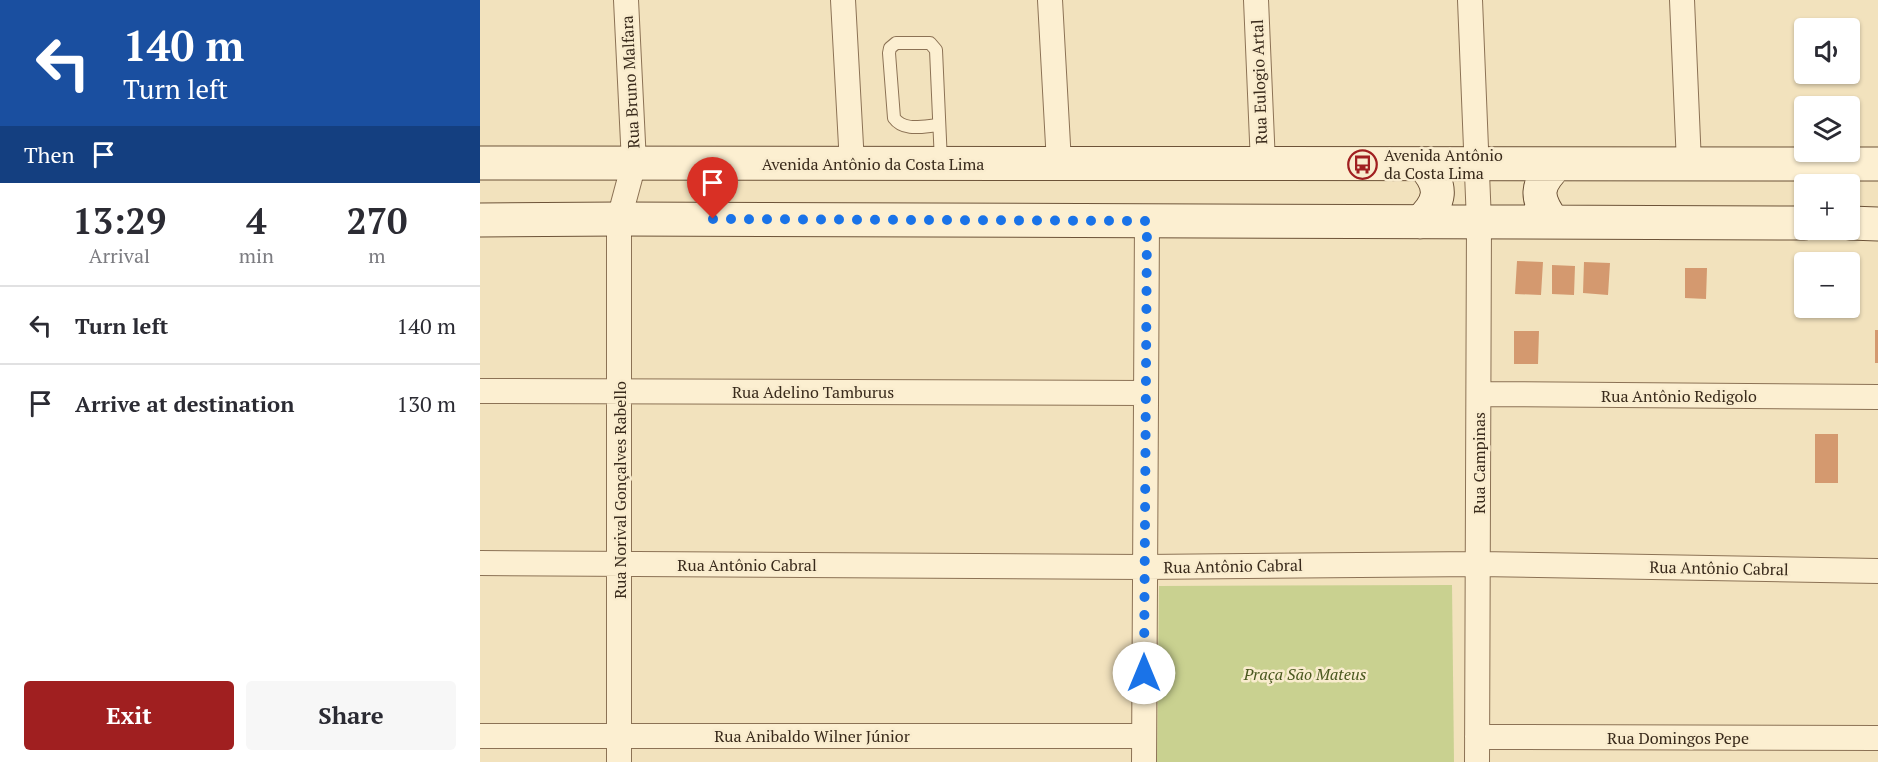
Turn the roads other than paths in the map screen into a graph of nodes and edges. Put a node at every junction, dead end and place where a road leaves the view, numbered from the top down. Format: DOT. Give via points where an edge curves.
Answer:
graph roads {
  1 [pos="626,0"];
  2 [pos="843,0"];
  3 [pos="1050,0"];
  4 [pos="1256,0"];
  5 [pos="1470,0"];
  6 [pos="1682,0"];
  7 [pos="939,125"];
  8 [pos="634,163"];
  9 [pos="1476,163"];
  10 [pos="480,164"];
  11 [pos="852,164"];
  12 [pos="941,164"];
  13 [pos="1059,164"];
  14 [pos="1263,164"];
  15 [pos="1423,164"];
  16 [pos="1557,164"];
  17 [pos="1689,164"];
  18 [pos="1878,164"];
  19 [pos="619,219"];
  20 [pos="480,220"];
  21 [pos="1147,221"];
  22 [pos="1420,222"];
  23 [pos="1479,222"];
  24 [pos="1553,222"];
  25 [pos="1794,223"];
  26 [pos="1860,223"];
  27 [pos="1878,224"];
  28 [pos="480,391"];
  29 [pos="620,391"];
  30 [pos="1146,393"];
  31 [pos="1479,394"];
  32 [pos="1878,397"];
  33 [pos="480,563"];
  34 [pos="620,564"];
  35 [pos="1479,564"];
  36 [pos="1144,567"];
  37 [pos="1878,571"];
  38 [pos="480,736"];
  39 [pos="619,736"];
  40 [pos="1144,736"];
  41 [pos="1477,737"];
  42 [pos="1878,738"];
  43 [pos="619,762"];
  44 [pos="1144,762"];
  45 [pos="1477,762"];
  1 -- 8 [label="street, Rua Bruno Malfara"];
  2 -- 11 [label="street"];
  3 -- 13 [label="street"];
  4 -- 14 [label="street, Rua Eulogio Artal"];
  5 -- 9 [label="street, Rua Campinas"];
  6 -- 17 [label="street"];
  7 -- 7 [label="lane" via="936,50 930,43 896,43 889,53 894,118 905,128"];
  7 -- 12 [label="lane"];
  8 -- 10 [label="street, Avenida Antônio da Costa Lima"];
  8 -- 11 [label="street, Avenida Antônio da Costa Lima"];
  8 -- 19 [label="street, Rua Bruno Malfara"];
  9 -- 15 [label="street, Avenida Antônio da Costa Lima"];
  9 -- 16 [label="street, Avenida Antônio da Costa Lima"];
  9 -- 23 [label="street, Rua Campinas"];
  11 -- 12 [label="street, Avenida Antônio da Costa Lima"];
  12 -- 13 [label="street, Avenida Antônio da Costa Lima"];
  13 -- 14 [label="street, Avenida Antônio da Costa Lima"];
  14 -- 15 [label="street, Avenida Antônio da Costa Lima"];
  15 -- 22 [label="street" via="1435,176 1438,193 1433,209"];
  16 -- 17 [label="street, Avenida Antônio da Costa Lima"];
  16 -- 24 [label="street" via="1545,176 1539,192 1542,207"];
  17 -- 18 [label="street, Avenida Antônio da Costa Lima"];
  19 -- 20 [label="street"];
  19 -- 21 [label="street"];
  19 -- 29 [label="street, Rua Norival Gonçalves Rabello"];
  21 -- 22 [label="street"];
  21 -- 30 [label="street"];
  22 -- 23 [label="street"];
  23 -- 24 [label="street"];
  23 -- 31 [label="street, Rua Campinas"];
  24 -- 25 [label="street"];
  26 -- 27 [label="street"];
  28 -- 29 [label="street, Rua Adelino Tamburus"];
  29 -- 30 [label="street, Rua Adelino Tamburus"];
  29 -- 34 [label="street, Rua Norival Gonçalves Rabello"];
  30 -- 36 [label="street"];
  31 -- 32 [label="street, Rua Antônio Redigolo"];
  31 -- 35 [label="street, Rua Campinas"];
  33 -- 34 [label="street, Rua Antônio Cabral"];
  34 -- 36 [label="street, Rua Antônio Cabral"];
  34 -- 39 [label="street, Rua Norival Gonçalves Rabello"];
  35 -- 36 [label="street, Rua Antônio Cabral"];
  35 -- 37 [label="street, Rua Antônio Cabral"];
  35 -- 41 [label="street, Rua Campinas"];
  36 -- 40 [label="street"];
  38 -- 39 [label="street, Rua Anibaldo Wilner Júnior"];
  39 -- 40 [label="street, Rua Anibaldo Wilner Júnior"];
  39 -- 43 [label="street, Rua Norival Gonçalves Rabello"];
  40 -- 44 [label="street"];
  41 -- 42 [label="street, Rua Domingos Pepe"];
  41 -- 45 [label="street, Rua Campinas"];
}
